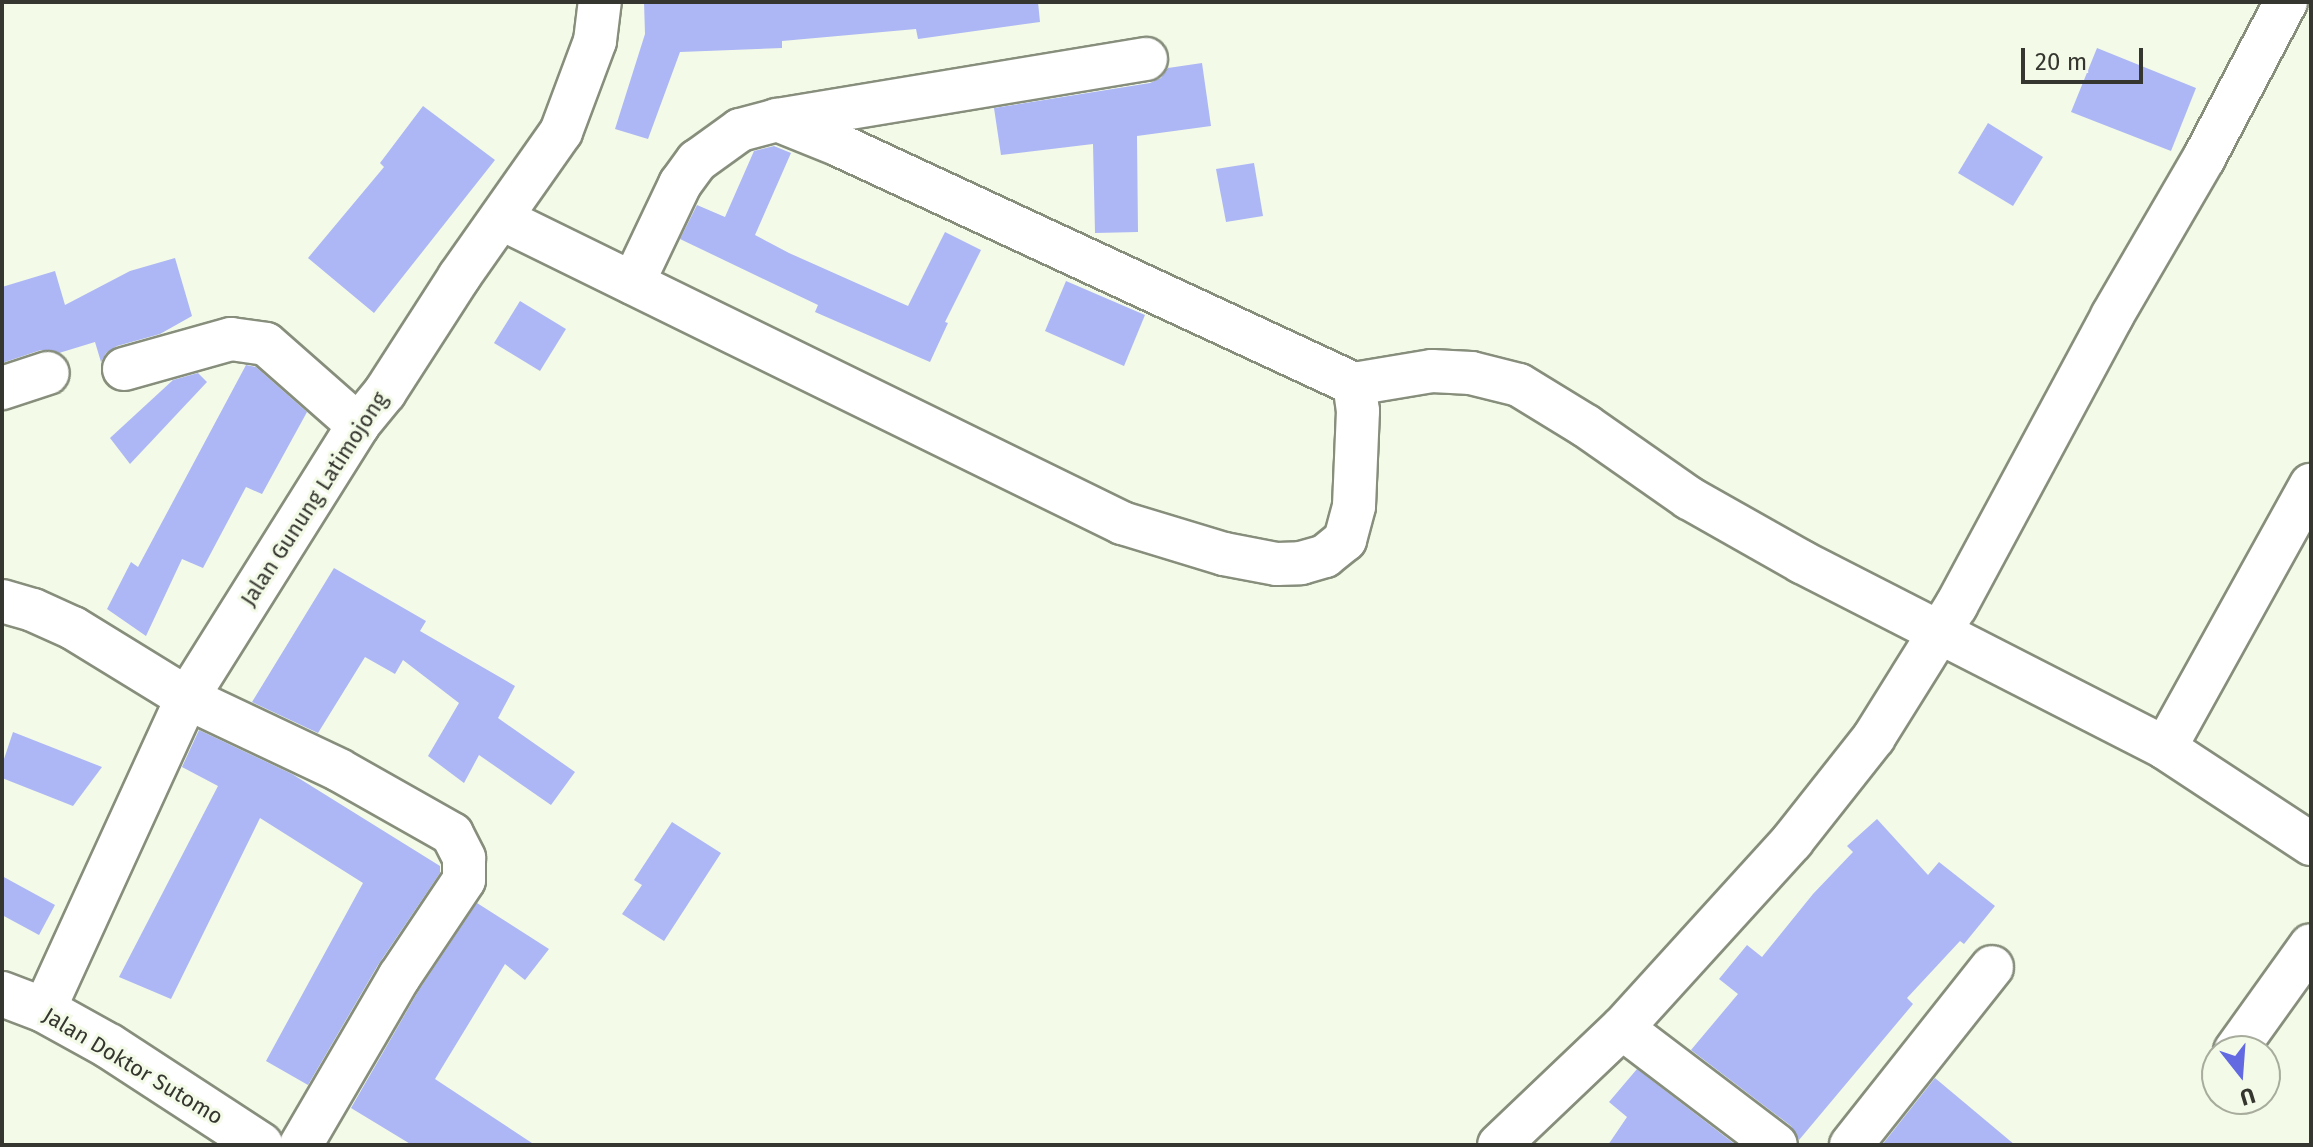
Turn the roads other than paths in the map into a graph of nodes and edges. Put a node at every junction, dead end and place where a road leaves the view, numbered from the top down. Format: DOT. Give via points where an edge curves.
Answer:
graph roads {
  1 [pos="600,2"];
  2 [pos="2286,2"];
  3 [pos="1146,59"];
  4 [pos="777,120"];
  5 [pos="502,219"];
  6 [pos="633,283"];
  7 [pos="124,369"];
  8 [pos="48,373"];
  9 [pos="1354,384"];
  10 [pos="2,388"];
  11 [pos="358,425"];
  12 [pos="2311,485"];
  13 [pos="2,601"];
  14 [pos="1938,632"];
  15 [pos="187,698"];
  16 [pos="2165,748"];
  17 [pos="2311,844"];
  18 [pos="2311,945"];
  19 [pos="1992,967"];
  20 [pos="2,994"];
  21 [pos="44,1010"];
  22 [pos="1622,1028"];
  23 [pos="2246,1035"];
  24 [pos="261,1145"];
  25 [pos="301,1145"];
  26 [pos="1499,1145"];
  27 [pos="1776,1145"];
  28 [pos="1851,1145"];
  1 -- 5 [label="street, Jalan Gunung Latimojong" via="595,41 561,132"];
  2 -- 14 [label="street"];
  3 -- 4 [label="street"];
  4 -- 6 [label="street" via="740,130 697,161 680,184"];
  4 -- 9 [label="street"];
  5 -- 6 [label="street"];
  5 -- 11 [label="street, Jalan Gunung Latimojong"];
  6 -- 9 [label="street" via="1122,523 1277,564 1325,556 1345,540 1354,506"];
  7 -- 11 [label="street" via="231,339 266,344"];
  8 -- 10 [label="street"];
  9 -- 14 [label="street" via="1432,371 1471,373 1519,385 1689,498"];
  11 -- 15 [label="street, Jalan Gunung Latimojong"];
  12 -- 16 [label="street"];
  13 -- 15 [label="street" via="73,628"];
  14 -- 16 [label="street"];
  14 -- 22 [label="street" via="1874,737 1792,841"];
  15 -- 21 [label="street, Jalan Gunung Latimojong"];
  15 -- 25 [label="street" via="339,770 452,834 464,858 464,880 399,977"];
  16 -- 17 [label="street"];
  18 -- 23 [label="street"];
  19 -- 28 [label="street"];
  20 -- 21 [label="street, Jalan Doktor Sutomo"];
  21 -- 24 [label="street, Jalan Doktor Sutomo"];
  22 -- 26 [label="street"];
  22 -- 27 [label="street"];
}
